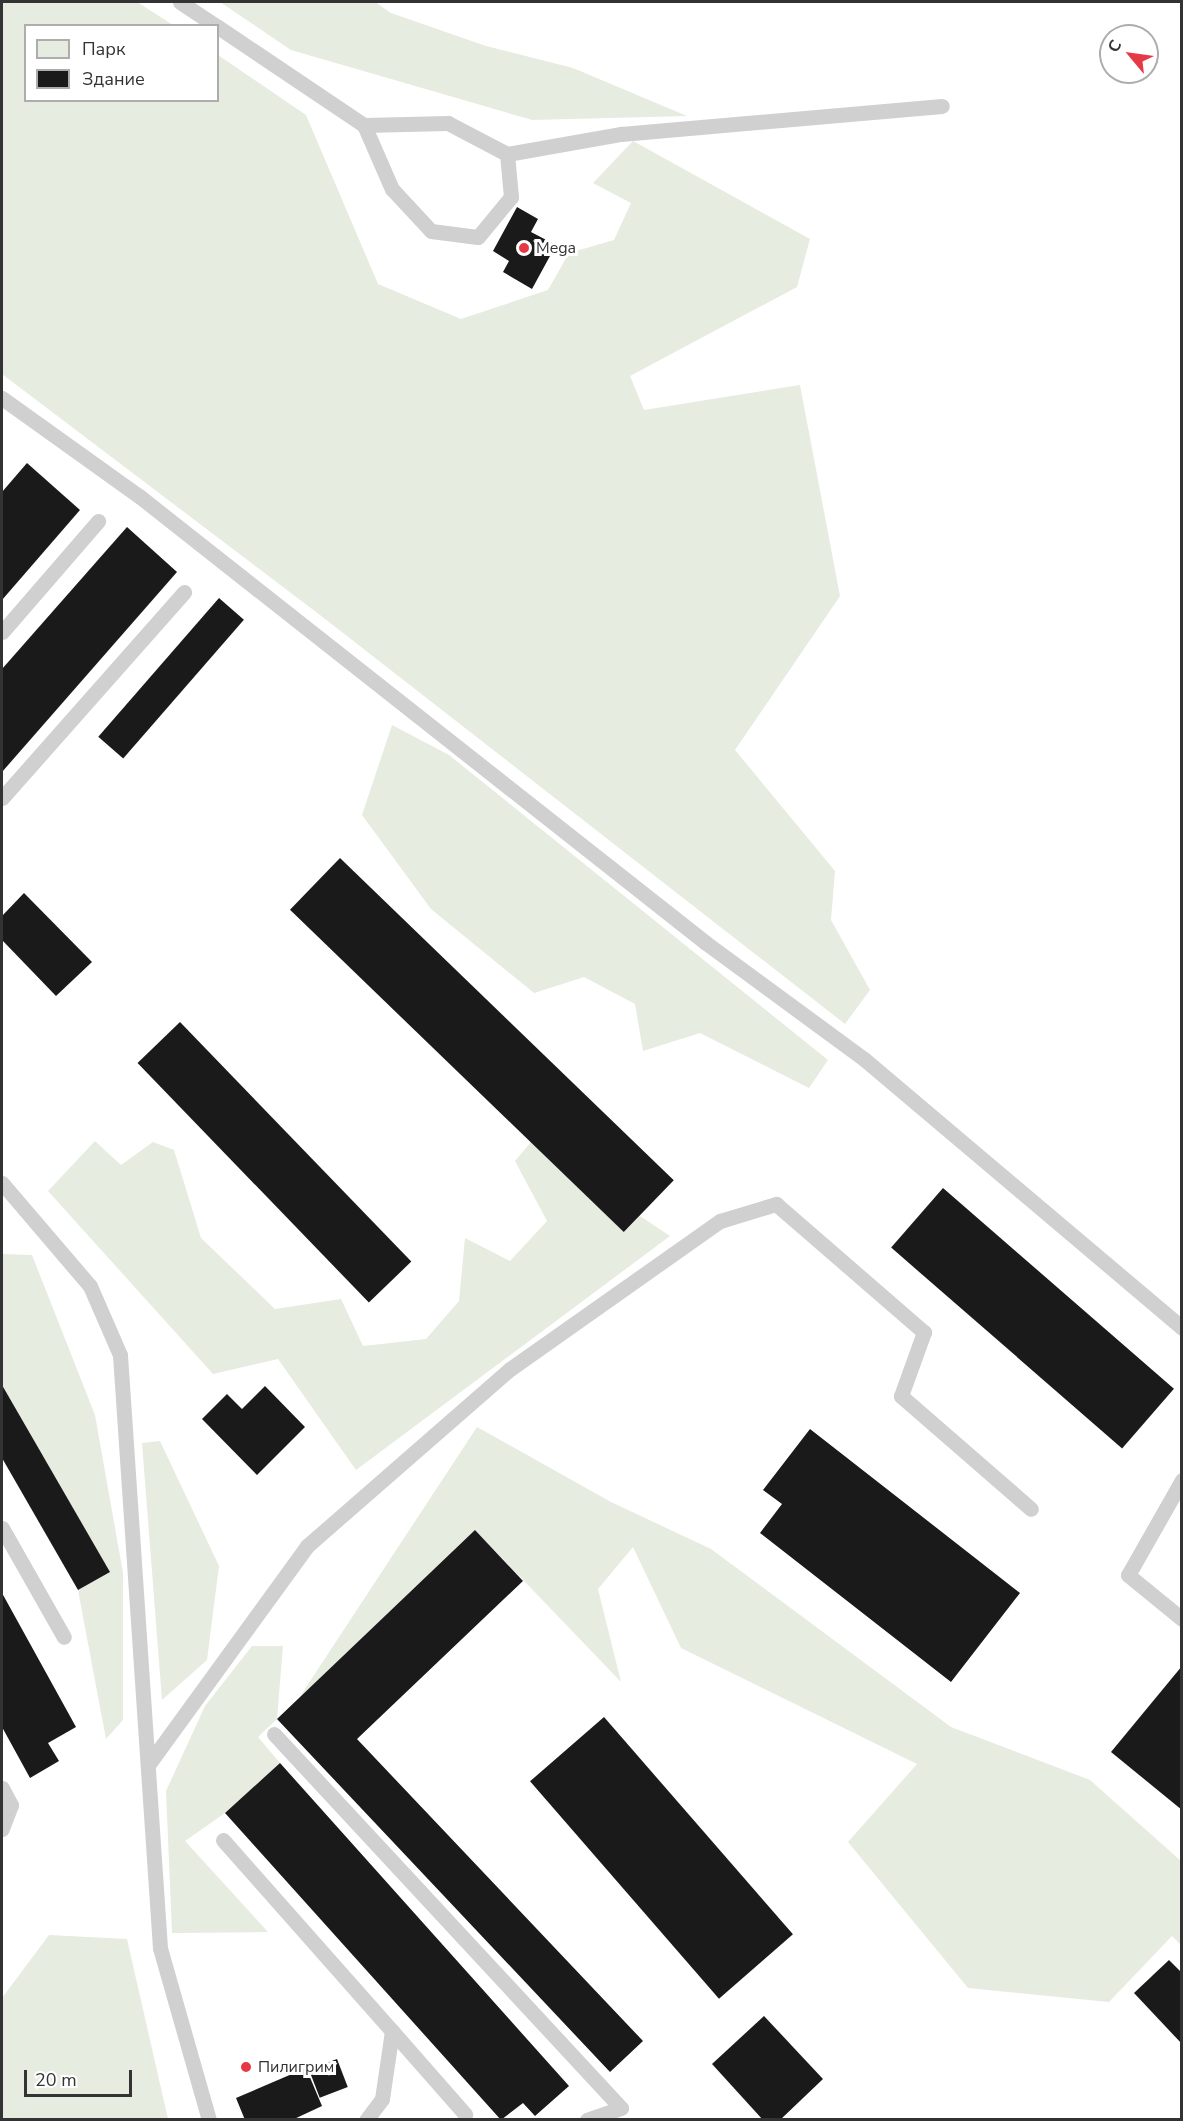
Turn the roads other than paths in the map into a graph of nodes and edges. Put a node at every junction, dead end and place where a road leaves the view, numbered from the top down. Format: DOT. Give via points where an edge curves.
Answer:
graph roads {
  1 [pos="180,2"];
  2 [pos="214,24"];
  3 [pos="219,27"];
  4 [pos="942,106"];
  5 [pos="364,125"];
  6 [pos="507,154"];
  7 [pos="2,398"];
  8 [pos="98,521"];
  9 [pos="184,592"];
  10 [pos="2,632"];
  11 [pos="2,798"];
  12 [pos="2,1183"];
  13 [pos="1182,1328"];
  14 [pos="1182,1480"];
  15 [pos="1031,1509"];
  16 [pos="2,1528"];
  17 [pos="1182,1619"];
  18 [pos="64,1638"];
  19 [pos="274,1734"];
  20 [pos="148,1765"];
  21 [pos="2,1788"];
  22 [pos="2,1829"];
  23 [pos="223,1840"];
  24 [pos="392,2031"];
  25 [pos="465,2114"];
  26 [pos="209,2120"];
  27 [pos="366,2120"];
  28 [pos="587,2120"];
  1 -- 2 [label="lane"];
  3 -- 5 [label="lane"];
  4 -- 6 [label="lane" via="621,134"];
  5 -- 6 [label="lane" via="448,123"];
  5 -- 6 [label="lane" via="392,189 430,231 478,237 511,197"];
  7 -- 13 [label="lane" via="139,496 706,944 864,1059"];
  8 -- 10 [label="lane"];
  9 -- 11 [label="lane"];
  12 -- 20 [label="lane" via="90,1286 120,1354"];
  14 -- 17 [label="lane" via="1128,1575"];
  15 -- 20 [label="lane" via="901,1396 924,1332 776,1204 720,1221 510,1370 307,1546"];
  16 -- 18 [label="lane"];
  19 -- 28 [label="lane" via="621,2108"];
  20 -- 26 [label="lane" via="160,1948"];
  21 -- 22 [label="lane" via="11,1805"];
  23 -- 24 [label="lane"];
  24 -- 25 [label="lane"];
  24 -- 27 [label="lane" via="382,2099"];
}
